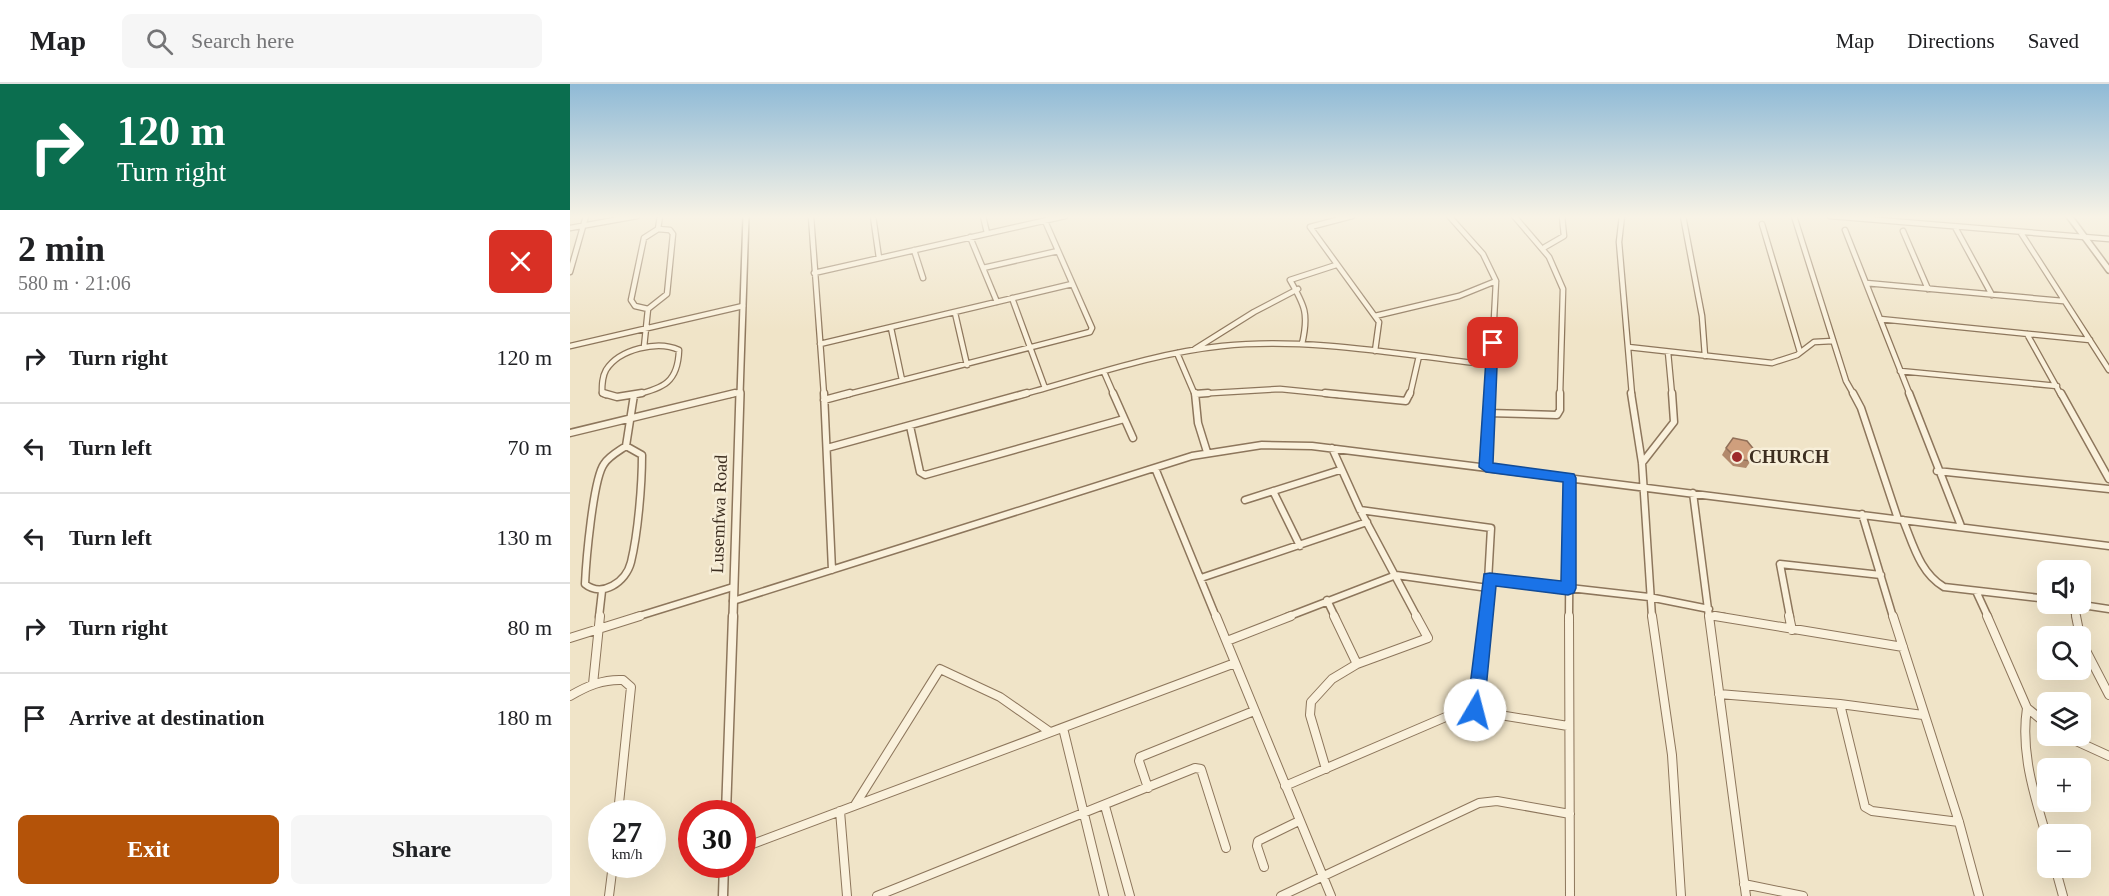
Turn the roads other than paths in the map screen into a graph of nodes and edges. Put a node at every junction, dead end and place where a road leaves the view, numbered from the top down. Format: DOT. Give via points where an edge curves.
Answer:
graph roads {
  1 [pos="576,254"];
  2 [pos="641,254"];
  3 [pos="671,254"];
  4 [pos="745,254"];
  5 [pos="813,254"];
  6 [pos="878,254"];
  7 [pos="897,254"];
  8 [pos="915,254"];
  9 [pos="977,254"];
  10 [pos="1045,254"];
  11 [pos="1059,254"];
  12 [pos="1329,254"];
  13 [pos="1485,254"];
  14 [pos="1549,254"];
  15 [pos="1620,254"];
  16 [pos="1690,254"];
  17 [pos="1771,254"];
  18 [pos="1806,254"];
  19 [pos="1854,254"];
  20 [pos="1913,254"];
  21 [pos="1970,254"];
  22 [pos="2035,254"];
  23 [pos="2097,254"];
  24 [pos="879,258"];
  25 [pos="1336,265"];
  26 [pos="983,268"];
  27 [pos="2109,270"];
  28 [pos="570,272"];
  29 [pos="814,273"];
  30 [pos="923,278"];
  31 [pos="1496,281"];
  32 [pos="1866,283"];
  33 [pos="1072,284"];
  34 [pos="1298,289"];
  35 [pos="1928,289"];
  36 [pos="1992,295"];
  37 [pos="1012,298"];
  38 [pos="2062,301"];
  39 [pos="998,302"];
  40 [pos="743,306"];
  41 [pos="648,309"];
  42 [pos="956,313"];
  43 [pos="1375,316"];
  44 [pos="1880,319"];
  45 [pos="891,328"];
  46 [pos="644,329"];
  47 [pos="2027,334"];
  48 [pos="2090,340"];
  49 [pos="1833,341"];
  50 [pos="820,344"];
  51 [pos="1302,344"];
  52 [pos="570,345"];
  53 [pos="644,347"];
  54 [pos="1628,347"];
  55 [pos="1029,348"];
  56 [pos="1193,350"];
  57 [pos="1375,351"];
  58 [pos="1668,352"];
  59 [pos="1800,352"];
  60 [pos="1177,353"];
  61 [pos="1419,356"];
  62 [pos="1705,356"];
  63 [pos="967,364"];
  64 [pos="1491,365"];
  65 [pos="2109,370"];
  66 [pos="1900,371"];
  67 [pos="1104,372"];
  68 [pos="902,380"];
  69 [pos="2056,386"];
  70 [pos="1045,388"];
  71 [pos="740,392"];
  72 [pos="1195,394"];
  73 [pos="634,395"];
  74 [pos="824,400"];
  75 [pos="1488,413"];
  76 [pos="630,418"];
  77 [pos="1124,419"];
  78 [pos="910,426"];
  79 [pos="570,433"];
  80 [pos="1132,438"];
  81 [pos="626,446"];
  82 [pos="827,448"];
  83 [pos="1332,448"];
  84 [pos="1207,452"];
  85 [pos="1642,464"];
  86 [pos="1486,467"];
  87 [pos="1155,468"];
  88 [pos="1340,470"];
  89 [pos="1937,471"];
  90 [pos="1570,478"];
  91 [pos="2109,479"];
  92 [pos="1642,487"];
  93 [pos="2109,489"];
  94 [pos="1273,491"];
  95 [pos="1693,493"];
  96 [pos="1245,500"];
  97 [pos="1360,510"];
  98 [pos="1863,514"];
  99 [pos="1901,519"];
  100 [pos="1367,522"];
  101 [pos="1961,526"];
  102 [pos="1300,546"];
  103 [pos="2109,546"];
  104 [pos="832,570"];
  105 [pos="1396,575"];
  106 [pos="1881,575"];
  107 [pos="1201,578"];
  108 [pos="1490,579"];
  109 [pos="733,587"];
  110 [pos="1488,588"];
  111 [pos="1568,588"];
  112 [pos="603,591"];
  113 [pos="1976,591"];
  114 [pos="1649,597"];
  115 [pos="2037,598"];
  116 [pos="1328,600"];
  117 [pos="733,601"];
  118 [pos="2091,606"];
  119 [pos="2109,609"];
  120 [pos="1709,612"];
  121 [pos="600,630"];
  122 [pos="1792,630"];
  123 [pos="570,638"];
  124 [pos="1227,641"];
  125 [pos="1903,647"];
  126 [pos="2091,659"];
  127 [pos="1235,663"];
  128 [pos="1357,664"];
  129 [pos="593,684"];
  130 [pos="1719,694"];
  131 [pos="2109,695"];
  132 [pos="570,696"];
  133 [pos="1840,704"];
  134 [pos="2027,708"];
  135 [pos="1475,710"];
  136 [pos="1254,711"];
  137 [pos="1923,715"];
  138 [pos="2037,716"];
  139 [pos="1568,726"];
  140 [pos="1063,728"];
  141 [pos="1050,732"];
  142 [pos="2087,746"];
  143 [pos="2109,756"];
  144 [pos="1326,769"];
  145 [pos="1285,786"];
  146 [pos="1148,788"];
  147 [pos="619,800"];
  148 [pos="726,800"];
  149 [pos="855,806"];
  150 [pos="1105,806"];
  151 [pos="840,811"];
  152 [pos="1570,814"];
  153 [pos="1082,815"];
  154 [pos="1299,821"];
  155 [pos="1959,822"];
  156 [pos="2044,824"];
  157 [pos="756,843"];
  158 [pos="1226,848"];
  159 [pos="1264,867"];
  160 [pos="1323,876"];
  161 [pos="611,878"];
  162 [pos="724,878"];
  163 [pos="2058,878"];
  164 [pos="1744,884"];
  165 [pos="609,896"];
  166 [pos="723,896"];
  167 [pos="847,896"];
  168 [pos="878,896"];
  169 [pos="1104,896"];
  170 [pos="1130,896"];
  171 [pos="1281,896"];
  172 [pos="1331,896"];
  173 [pos="1570,896"];
  174 [pos="1681,896"];
  175 [pos="1746,896"];
  176 [pos="1803,896"];
  177 [pos="1979,896"];
  178 [pos="2063,896"];
  1 -- 28 [label="street"];
  2 -- 41 [label="street" via="631,300 635,306"];
  3 -- 41 [label="street" via="667,294"];
  4 -- 40 [label="street, Lusemfwa Road"];
  5 -- 29 [label="street"];
  6 -- 24 [label="street"];
  7 -- 24 [label="street"];
  8 -- 30 [label="street"];
  9 -- 26 [label="street"];
  10 -- 26 [label="street"];
  11 -- 33 [label="street"];
  12 -- 25 [label="street"];
  13 -- 31 [label="street"];
  14 -- 75 [label="street" via="1558,272 1564,300 1560,410 1557,415 1548,416"];
  15 -- 54 [label="street"];
  16 -- 62 [label="street"];
  17 -- 59 [label="street"];
  18 -- 49 [label="street"];
  19 -- 32 [label="street"];
  20 -- 35 [label="street"];
  21 -- 36 [label="street"];
  22 -- 38 [label="street"];
  23 -- 27 [label="street"];
  24 -- 29 [label="street"];
  25 -- 34 [label="street" via="1292,278"];
  25 -- 43 [label="street"];
  26 -- 39 [label="street"];
  29 -- 50 [label="street"];
  31 -- 43 [label="street" via="1459,296"];
  31 -- 64 [label="street"];
  32 -- 35 [label="street"];
  32 -- 44 [label="street"];
  33 -- 37 [label="street"];
  33 -- 55 [label="street" via="1092,328 1090,332"];
  34 -- 51 [label="street" via="1308,316"];
  34 -- 56 [label="street"];
  35 -- 36 [label="street"];
  36 -- 38 [label="street"];
  37 -- 39 [label="street"];
  37 -- 55 [label="street"];
  38 -- 48 [label="street"];
  39 -- 42 [label="street"];
  40 -- 46 [label="street"];
  40 -- 71 [label="street, Lusemfwa Road"];
  41 -- 46 [label="street"];
  42 -- 45 [label="street"];
  42 -- 63 [label="street"];
  43 -- 57 [label="street" via="1379,324"];
  44 -- 47 [label="street"];
  44 -- 66 [label="street"];
  45 -- 50 [label="street"];
  45 -- 68 [label="street"];
  46 -- 52 [label="street"];
  46 -- 53 [label="street"];
  47 -- 48 [label="street"];
  47 -- 69 [label="street"];
  48 -- 65 [label="street"];
  49 -- 59 [label="street" via="1814,342"];
  49 -- 99 [label="street"];
  50 -- 74 [label="street"];
  51 -- 56 [label="street" via="1242,344"];
  51 -- 57 [label="street"];
  53 -- 73 [label="street" via="614,359 605,371 601,388 605,397"];
  53 -- 73 [label="street" via="671,346 679,350 679,357 672,380"];
  54 -- 58 [label="street"];
  54 -- 85 [label="street"];
  55 -- 63 [label="street"];
  55 -- 70 [label="street"];
  56 -- 60 [label="street"];
  57 -- 61 [label="street"];
  58 -- 62 [label="street"];
  58 -- 85 [label="street" via="1674,422"];
  59 -- 62 [label="street" via="1772,363"];
  60 -- 67 [label="street"];
  60 -- 72 [label="street"];
  61 -- 64 [label="street"];
  61 -- 72 [label="street" via="1407,401 1280,389"];
  63 -- 68 [label="street"];
  64 -- 75 [label="street"];
  66 -- 69 [label="street"];
  66 -- 89 [label="street"];
  67 -- 70 [label="street"];
  67 -- 77 [label="street"];
  68 -- 74 [label="street"];
  69 -- 91 [label="street"];
  70 -- 78 [label="street"];
  71 -- 76 [label="street"];
  71 -- 109 [label="street, Lusemfwa Road"];
  72 -- 84 [label="street"];
  73 -- 76 [label="street"];
  74 -- 82 [label="street"];
  75 -- 86 [label="street"];
  76 -- 79 [label="street"];
  76 -- 81 [label="street"];
  77 -- 78 [label="street" via="925,474 920,472"];
  77 -- 80 [label="street"];
  78 -- 82 [label="street"];
  81 -- 112 [label="street" via="642,455 631,562 622,578"];
  81 -- 112 [label="street" via="602,467 590,523 585,584 587,588"];
  82 -- 104 [label="street"];
  83 -- 84 [label="street" via="1262,445"];
  83 -- 86 [label="street"];
  83 -- 88 [label="street"];
  84 -- 87 [label="street"];
  85 -- 92 [label="street"];
  86 -- 90 [label="street"];
  87 -- 104 [label="street"];
  87 -- 107 [label="street"];
  88 -- 94 [label="street"];
  88 -- 97 [label="street"];
  89 -- 93 [label="street"];
  89 -- 101 [label="street"];
  90 -- 92 [label="street"];
  90 -- 111 [label="street"];
  92 -- 95 [label="street"];
  92 -- 114 [label="street"];
  94 -- 96 [label="street"];
  94 -- 102 [label="street"];
  95 -- 98 [label="street"];
  95 -- 120 [label="street"];
  97 -- 100 [label="street"];
  97 -- 108 [label="street" via="1491,528"];
  98 -- 99 [label="street"];
  98 -- 106 [label="street"];
  99 -- 101 [label="street"];
  99 -- 113 [label="street" via="1933,581 1944,587"];
  100 -- 102 [label="street"];
  100 -- 105 [label="street"];
  101 -- 103 [label="street"];
  102 -- 107 [label="street"];
  104 -- 117 [label="street"];
  105 -- 110 [label="street"];
  105 -- 116 [label="street"];
  105 -- 128 [label="street" via="1428,638"];
  106 -- 122 [label="street" via="1780,564"];
  106 -- 125 [label="street"];
  107 -- 124 [label="street"];
  108 -- 110 [label="street"];
  108 -- 111 [label="street"];
  109 -- 117 [label="street, Lusemfwa Road"];
  109 -- 121 [label="street"];
  110 -- 135 [label="street"];
  111 -- 114 [label="street"];
  111 -- 139 [label="street"];
  112 -- 121 [label="street"];
  113 -- 115 [label="street"];
  113 -- 134 [label="street"];
  114 -- 120 [label="street"];
  114 -- 174 [label="street" via="1672,755"];
  116 -- 124 [label="street"];
  116 -- 128 [label="street"];
  117 -- 148 [label="street, Lusemfwa Road"];
  118 -- 119 [label="street"];
  120 -- 122 [label="street"];
  120 -- 130 [label="street"];
  121 -- 123 [label="street"];
  121 -- 129 [label="street"];
  122 -- 125 [label="street"];
  124 -- 127 [label="street"];
  125 -- 137 [label="street"];
  126 -- 131 [label="street"];
  127 -- 136 [label="street"];
  127 -- 140 [label="street"];
  128 -- 144 [label="street" via="1332,679 1309,708"];
  129 -- 132 [label="street"];
  129 -- 147 [label="street" via="623,680 631,687"];
  130 -- 133 [label="street"];
  130 -- 164 [label="street"];
  133 -- 137 [label="street"];
  133 -- 155 [label="street" via="1864,807"];
  134 -- 138 [label="street"];
  134 -- 156 [label="street" via="2029,767"];
  135 -- 139 [label="street"];
  135 -- 144 [label="street" via="1455,713"];
  136 -- 145 [label="street"];
  136 -- 146 [label="street" via="1140,757"];
  137 -- 155 [label="street"];
  139 -- 152 [label="street"];
  140 -- 141 [label="street"];
  140 -- 153 [label="street"];
  141 -- 149 [label="street"];
  141 -- 149 [label="street" via="1000,697 940,669"];
  142 -- 143 [label="street"];
  144 -- 145 [label="street"];
  145 -- 154 [label="street"];
  146 -- 150 [label="street"];
  146 -- 158 [label="street" via="1195,768 1202,769"];
  149 -- 151 [label="street"];
  150 -- 153 [label="street"];
  150 -- 170 [label="street"];
  151 -- 157 [label="street"];
  151 -- 167 [label="street"];
  152 -- 160 [label="street" via="1497,801 1479,803"];
  152 -- 173 [label="street"];
  153 -- 168 [label="street"];
  153 -- 169 [label="street"];
  154 -- 159 [label="street" via="1258,842"];
  154 -- 160 [label="street"];
  155 -- 177 [label="street"];
  160 -- 171 [label="street"];
  160 -- 172 [label="street"];
  161 -- 165 [label="street"];
  162 -- 166 [label="street"];
  163 -- 178 [label="street"];
  164 -- 175 [label="street"];
  164 -- 176 [label="street"];
}
